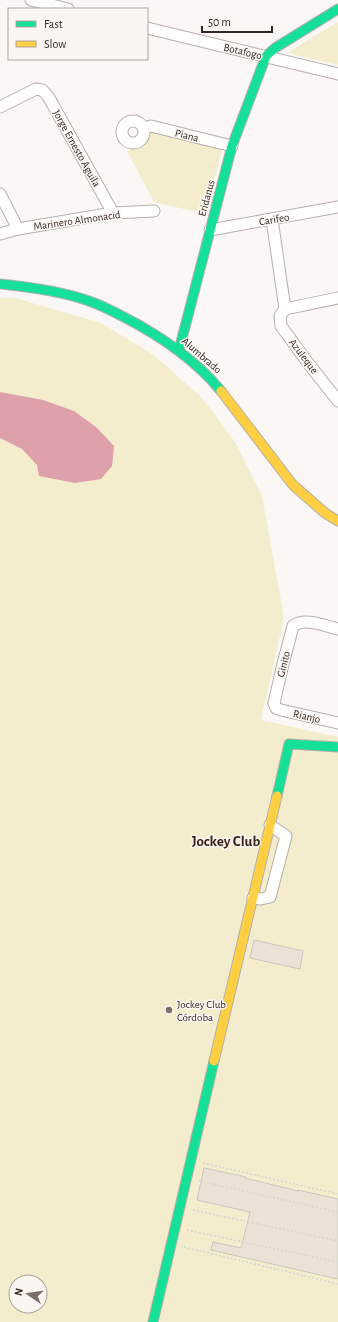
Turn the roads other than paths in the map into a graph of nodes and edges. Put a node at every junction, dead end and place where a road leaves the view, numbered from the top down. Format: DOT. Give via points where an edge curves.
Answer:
graph roads {
  1 [pos="31,0"];
  2 [pos="64,8"];
  3 [pos="338,9"];
  4 [pos="148,28"];
  5 [pos="266,56"];
  6 [pos="338,74"];
  7 [pos="0,107"];
  8 [pos="143,128"];
  9 [pos="232,146"];
  10 [pos="0,194"];
  11 [pos="338,207"];
  12 [pos="154,210"];
  13 [pos="113,213"];
  14 [pos="272,219"];
  15 [pos="18,228"];
  16 [pos="210,230"];
  17 [pos="0,234"];
  18 [pos="0,284"];
  19 [pos="338,298"];
  20 [pos="285,309"];
  21 [pos="179,350"];
  22 [pos="338,401"];
  23 [pos="338,521"];
  24 [pos="338,629"];
  25 [pos="276,708"];
  26 [pos="338,723"];
  27 [pos="338,747"];
  28 [pos="270,825"];
  29 [pos="253,898"];
  30 [pos="153,1322"];
  1 -- 2 [label="street"];
  3 -- 5 [label="street"];
  4 -- 5 [label="street, Botafogo"];
  5 -- 6 [label="street, Botafogo"];
  5 -- 9 [label="street, Eridanus"];
  7 -- 13 [label="street, Jorge Ernesto Aguila" via="36,89 42,90 48,96"];
  8 -- 9 [label="street, Piana" via="151,126"];
  9 -- 16 [label="street, Eridanus"];
  10 -- 15 [label="street"];
  11 -- 14 [label="street, Carifeo"];
  12 -- 13 [label="street, Marinero Almonacid"];
  13 -- 15 [label="street, Marinero Almonacid"];
  14 -- 16 [label="street, Carifeo"];
  14 -- 20 [label="street, Azuleque"];
  15 -- 17 [label="street, Marinero Almonacid"];
  16 -- 21 [label="street, Eridanus"];
  18 -- 21 [label="street, Alumbrado" via="38,288 85,299 140,325"];
  19 -- 20 [label="street"];
  20 -- 22 [label="street, Azuleque" via="280,316 281,326"];
  21 -- 23 [label="street, Alumbrado" via="211,378 293,485"];
  24 -- 25 [label="street, Ginito" via="304,622 293,626 274,703"];
  25 -- 26 [label="street, Rianjo"];
  27 -- 28 [label="street" via="289,744"];
  28 -- 29 [label="street"];
  28 -- 29 [label="street" via="286,836 270,897"];
  29 -- 30 [label="street"];
}
